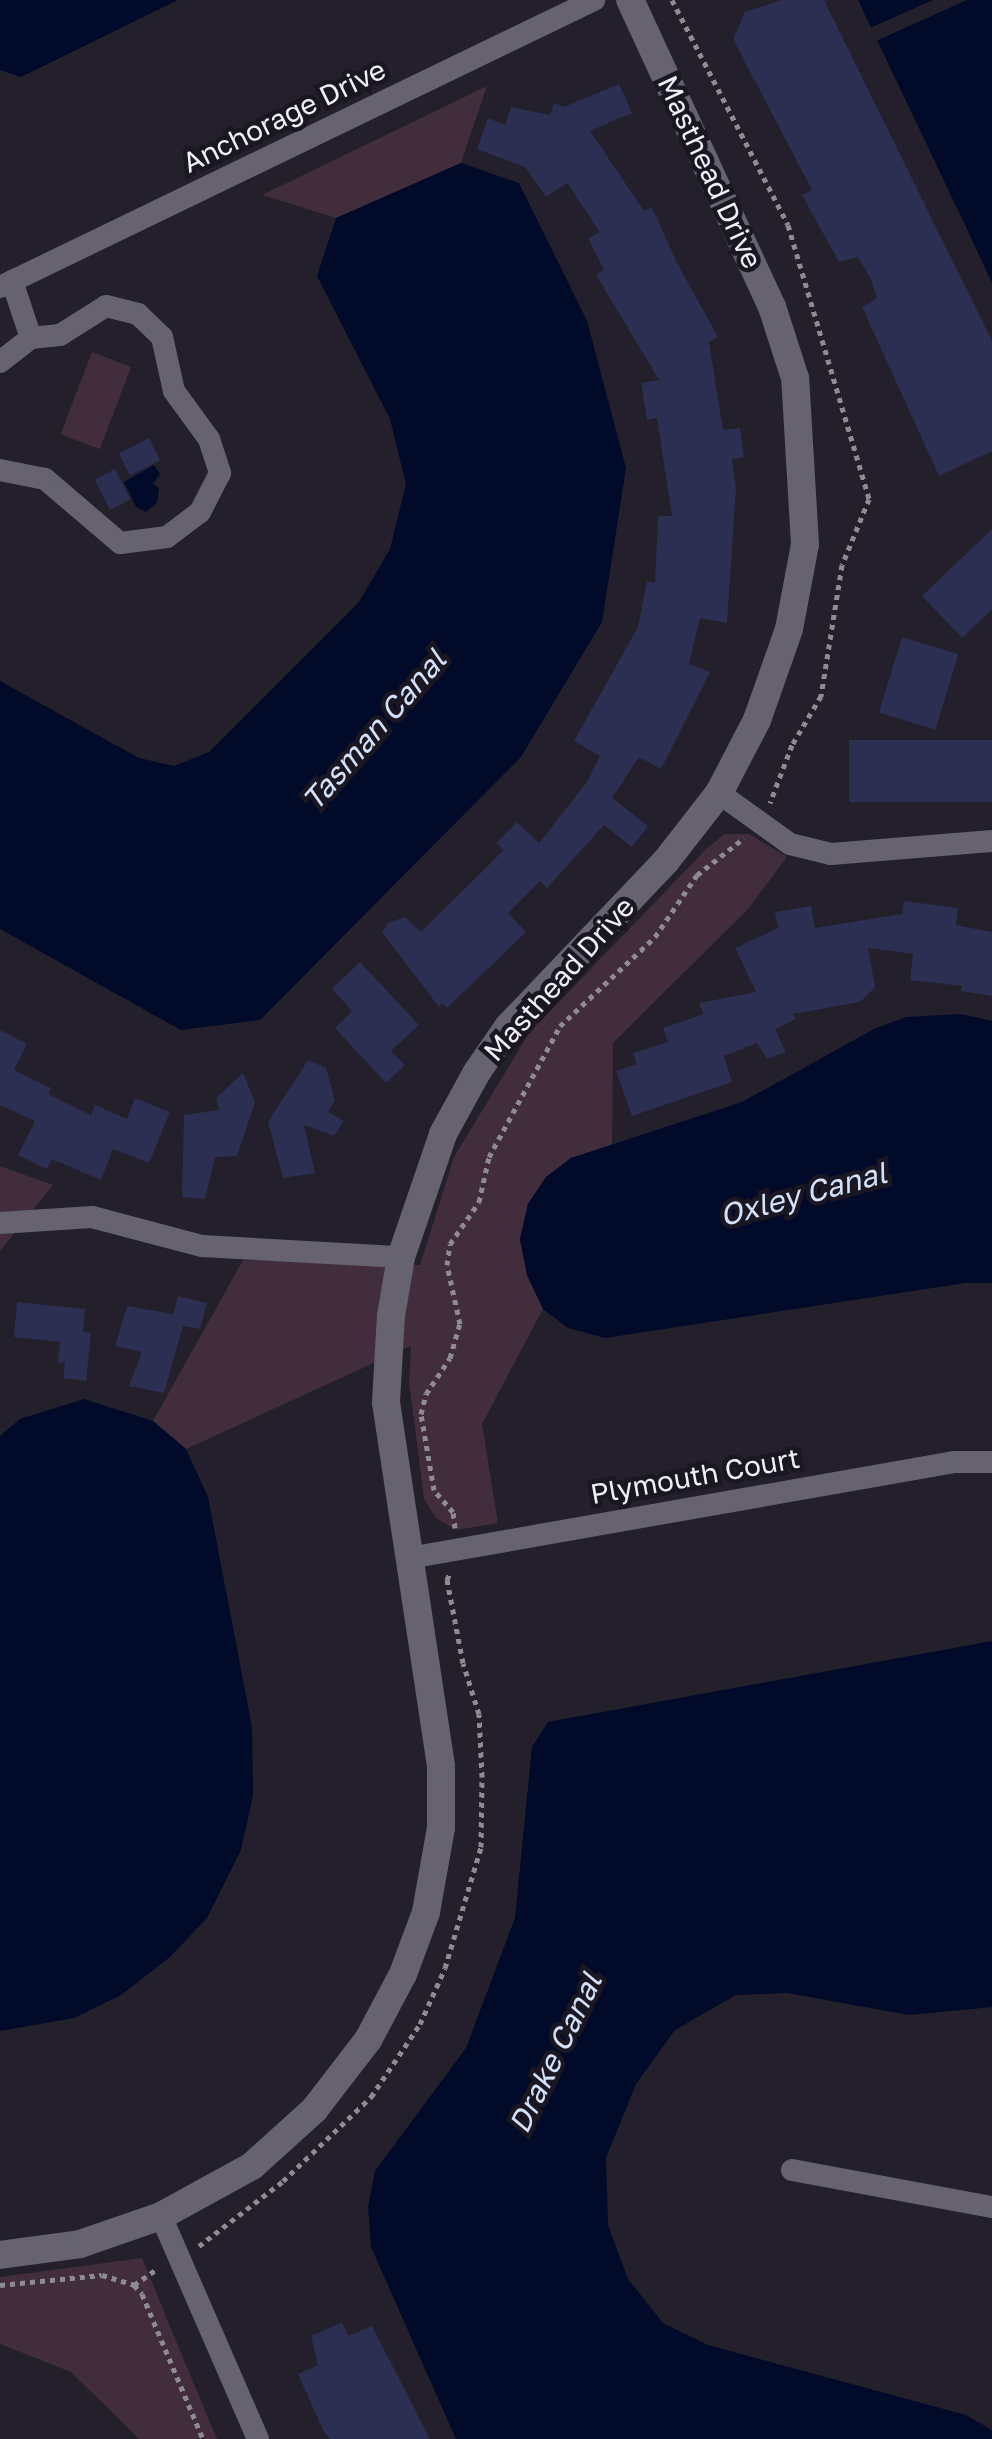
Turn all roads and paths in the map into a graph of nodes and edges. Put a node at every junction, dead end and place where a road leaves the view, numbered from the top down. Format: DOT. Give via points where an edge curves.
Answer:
graph roads {
  1 [pos="594,0"];
  2 [pos="630,0"];
  3 [pos="672,0"];
  4 [pos="6,284"];
  5 [pos="31,338"];
  6 [pos="0,362"];
  7 [pos="0,470"];
  8 [pos="718,793"];
  9 [pos="762,824"];
  10 [pos="992,841"];
  11 [pos="0,1223"];
  12 [pos="401,1256"];
  13 [pos="992,1462"];
  14 [pos="458,1549"];
  15 [pos="409,1558"];
  16 [pos="792,2170"];
  17 [pos="992,2207"];
  18 [pos="161,2216"];
  19 [pos="0,2255"];
  20 [pos="179,2257"];
  21 [pos="134,2285"];
  22 [pos="0,2286"];
  23 [pos="202,2438"];
  24 [pos="258,2439"];
  1 -- 4 [label="street, Anchorage Drive"];
  2 -- 8 [label="street, Masthead Drive" via="772,307 795,378 805,544 790,630 757,720"];
  3 -- 9 [label="path" via="788,225 869,499 842,565 821,696 792,745"];
  4 -- 5 [label="street"];
  5 -- 6 [label="street"];
  5 -- 7 [label="street" via="60,335 106,306 138,314 162,337 174,392 209,439 220,474 200,512 167,538 120,543 44,479"];
  8 -- 9 [label="street"];
  8 -- 12 [label="street, Masthead Drive" via="666,861 487,1057 444,1134"];
  9 -- 10 [label="street" via="790,844 832,854"];
  9 -- 14 [label="path" via="697,876 655,936 560,1026 489,1157 479,1202 450,1244 447,1264 460,1324 421,1414 434,1490 453,1512"];
  11 -- 12 [label="street" via="92,1217 202,1246"];
  12 -- 15 [label="street, Masthead Drive" via="386,1402"];
  13 -- 14 [label="street, Plymouth Court" via="954,1462"];
  14 -- 15 [label="street, Plymouth Court"];
  14 -- 20 [label="path" via="447,1580 479,1714 481,1847 446,1968 420,2024 371,2097 283,2181"];
  15 -- 18 [label="street, Masthead Drive" via="440,1766 441,1828 426,1912 403,1974 368,2040 314,2110 252,2166"];
  16 -- 17 [label="street"];
  18 -- 19 [label="street, Masthead Drive" via="80,2244"];
  18 -- 20 [label="street"];
  20 -- 21 [label="path"];
  20 -- 24 [label="street"];
  21 -- 22 [label="path" via="102,2275"];
  21 -- 23 [label="path"];
}
